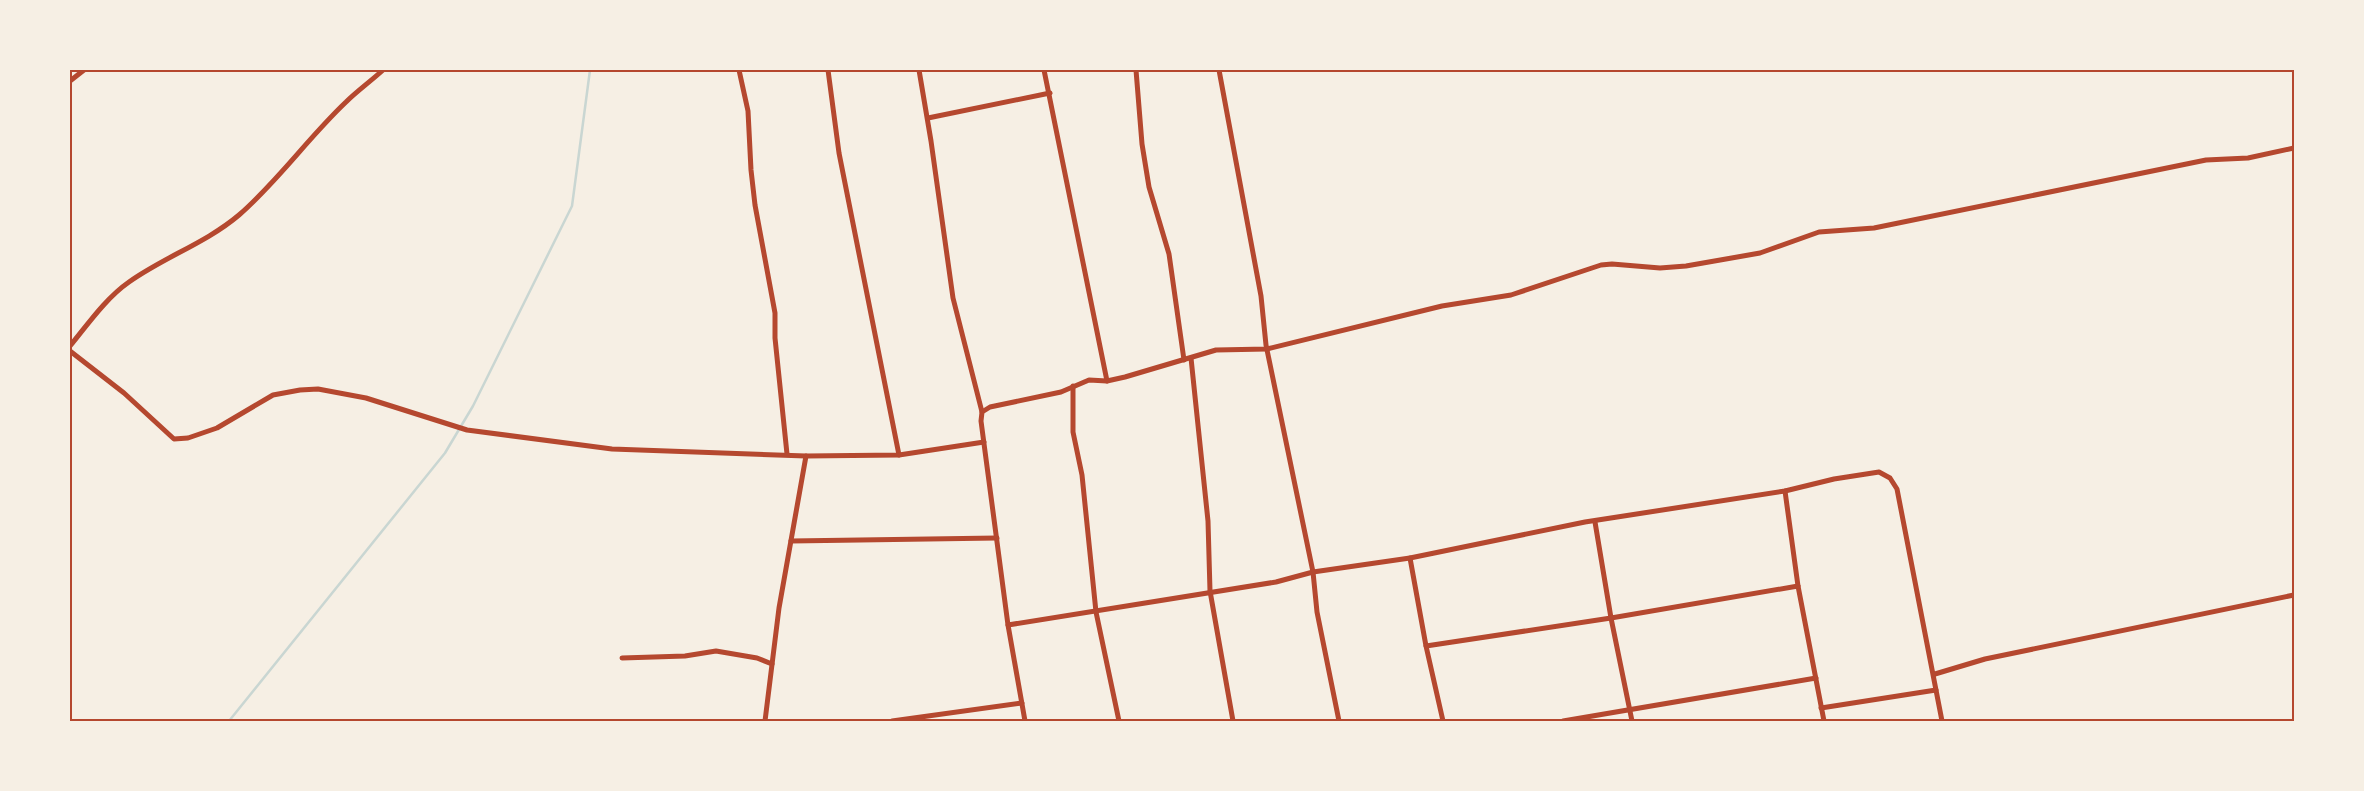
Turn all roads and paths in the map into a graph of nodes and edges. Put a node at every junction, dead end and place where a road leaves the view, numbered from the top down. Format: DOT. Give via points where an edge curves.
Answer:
graph roads {
  1 [pos="84,70"];
  2 [pos="383,70"];
  3 [pos="739,70"];
  4 [pos="828,70"];
  5 [pos="919,70"];
  6 [pos="1044,70"];
  7 [pos="1136,70"];
  8 [pos="1219,70"];
  9 [pos="70,81"];
  10 [pos="1050,93"];
  11 [pos="928,118"];
  12 [pos="2294,148"];
  13 [pos="70,346"];
  14 [pos="1267,349"];
  15 [pos="70,351"];
  16 [pos="1191,358"];
  17 [pos="1184,360"];
  18 [pos="1108,381"];
  19 [pos="1072,386"];
  20 [pos="982,412"];
  21 [pos="984,442"];
  22 [pos="787,454"];
  23 [pos="899,455"];
  24 [pos="806,456"];
  25 [pos="1785,491"];
  26 [pos="1594,522"];
  27 [pos="998,538"];
  28 [pos="791,541"];
  29 [pos="1410,558"];
  30 [pos="1313,572"];
  31 [pos="1798,586"];
  32 [pos="1210,591"];
  33 [pos="2294,596"];
  34 [pos="1096,612"];
  35 [pos="1610,618"];
  36 [pos="1008,625"];
  37 [pos="1426,646"];
  38 [pos="622,658"];
  39 [pos="772,664"];
  40 [pos="1935,674"];
  41 [pos="1816,678"];
  42 [pos="1936,690"];
  43 [pos="1022,703"];
  44 [pos="1629,708"];
  45 [pos="1821,708"];
  46 [pos="765,721"];
  47 [pos="892,721"];
  48 [pos="1025,721"];
  49 [pos="1119,721"];
  50 [pos="1233,721"];
  51 [pos="1340,721"];
  52 [pos="1444,721"];
  53 [pos="1563,721"];
  54 [pos="1632,721"];
  55 [pos="1824,721"];
  56 [pos="1942,721"];
  1 -- 9 [label="street"];
  2 -- 13 [label="street" via="345,102 238,215 199,242 127,283"];
  3 -- 22 [label="street" via="748,111 755,205 775,314"];
  4 -- 23 [label="street" via="839,153"];
  5 -- 11 [label="street"];
  6 -- 10 [label="street"];
  7 -- 17 [label="street" via="1142,144 1169,254"];
  8 -- 14 [label="street" via="1261,296"];
  10 -- 11 [label="street"];
  10 -- 18 [label="street"];
  11 -- 20 [label="street" via="953,298"];
  12 -- 14 [label="street" via="2248,158 2206,160 1874,228 1819,232 1760,253 1686,266 1602,265 1511,296 1442,306"];
  14 -- 16 [label="street" via="1216,350"];
  14 -- 30 [label="street"];
  15 -- 22 [label="street" via="124,393 174,439 205,433 273,395 318,390 366,398 468,430 612,449"];
  16 -- 17 [label="street"];
  16 -- 32 [label="street" via="1208,521"];
  17 -- 18 [label="street"];
  18 -- 19 [label="street" via="1089,380"];
  19 -- 20 [label="street" via="1061,392 990,407"];
  19 -- 34 [label="street" via="1073,432 1082,475"];
  20 -- 21 [label="street"];
  21 -- 23 [label="street"];
  21 -- 27 [label="street"];
  22 -- 24 [label="street"];
  23 -- 24 [label="street"];
  24 -- 28 [label="street"];
  25 -- 26 [label="street"];
  25 -- 31 [label="street"];
  25 -- 40 [label="street" via="1834,478 1879,472 1890,478 1896,489"];
  26 -- 29 [label="street"];
  26 -- 35 [label="street"];
  27 -- 28 [label="street"];
  27 -- 36 [label="street"];
  28 -- 39 [label="street"];
  29 -- 30 [label="street"];
  29 -- 37 [label="street"];
  30 -- 32 [label="street" via="1276,582"];
  30 -- 51 [label="street" via="1317,612"];
  31 -- 35 [label="street"];
  31 -- 41 [label="street"];
  32 -- 34 [label="street"];
  32 -- 50 [label="street"];
  33 -- 40 [label="street" via="1985,659"];
  34 -- 36 [label="street"];
  34 -- 49 [label="street"];
  35 -- 37 [label="street"];
  35 -- 44 [label="street"];
  36 -- 43 [label="street"];
  37 -- 52 [label="street"];
  38 -- 39 [label="street" via="685,656 716,651"];
  39 -- 46 [label="street"];
  40 -- 42 [label="street"];
  41 -- 44 [label="street"];
  41 -- 45 [label="street"];
  42 -- 45 [label="street"];
  42 -- 56 [label="street"];
  43 -- 47 [label="street"];
  43 -- 48 [label="street"];
  44 -- 53 [label="street"];
  44 -- 54 [label="street"];
  45 -- 55 [label="street"];
}
